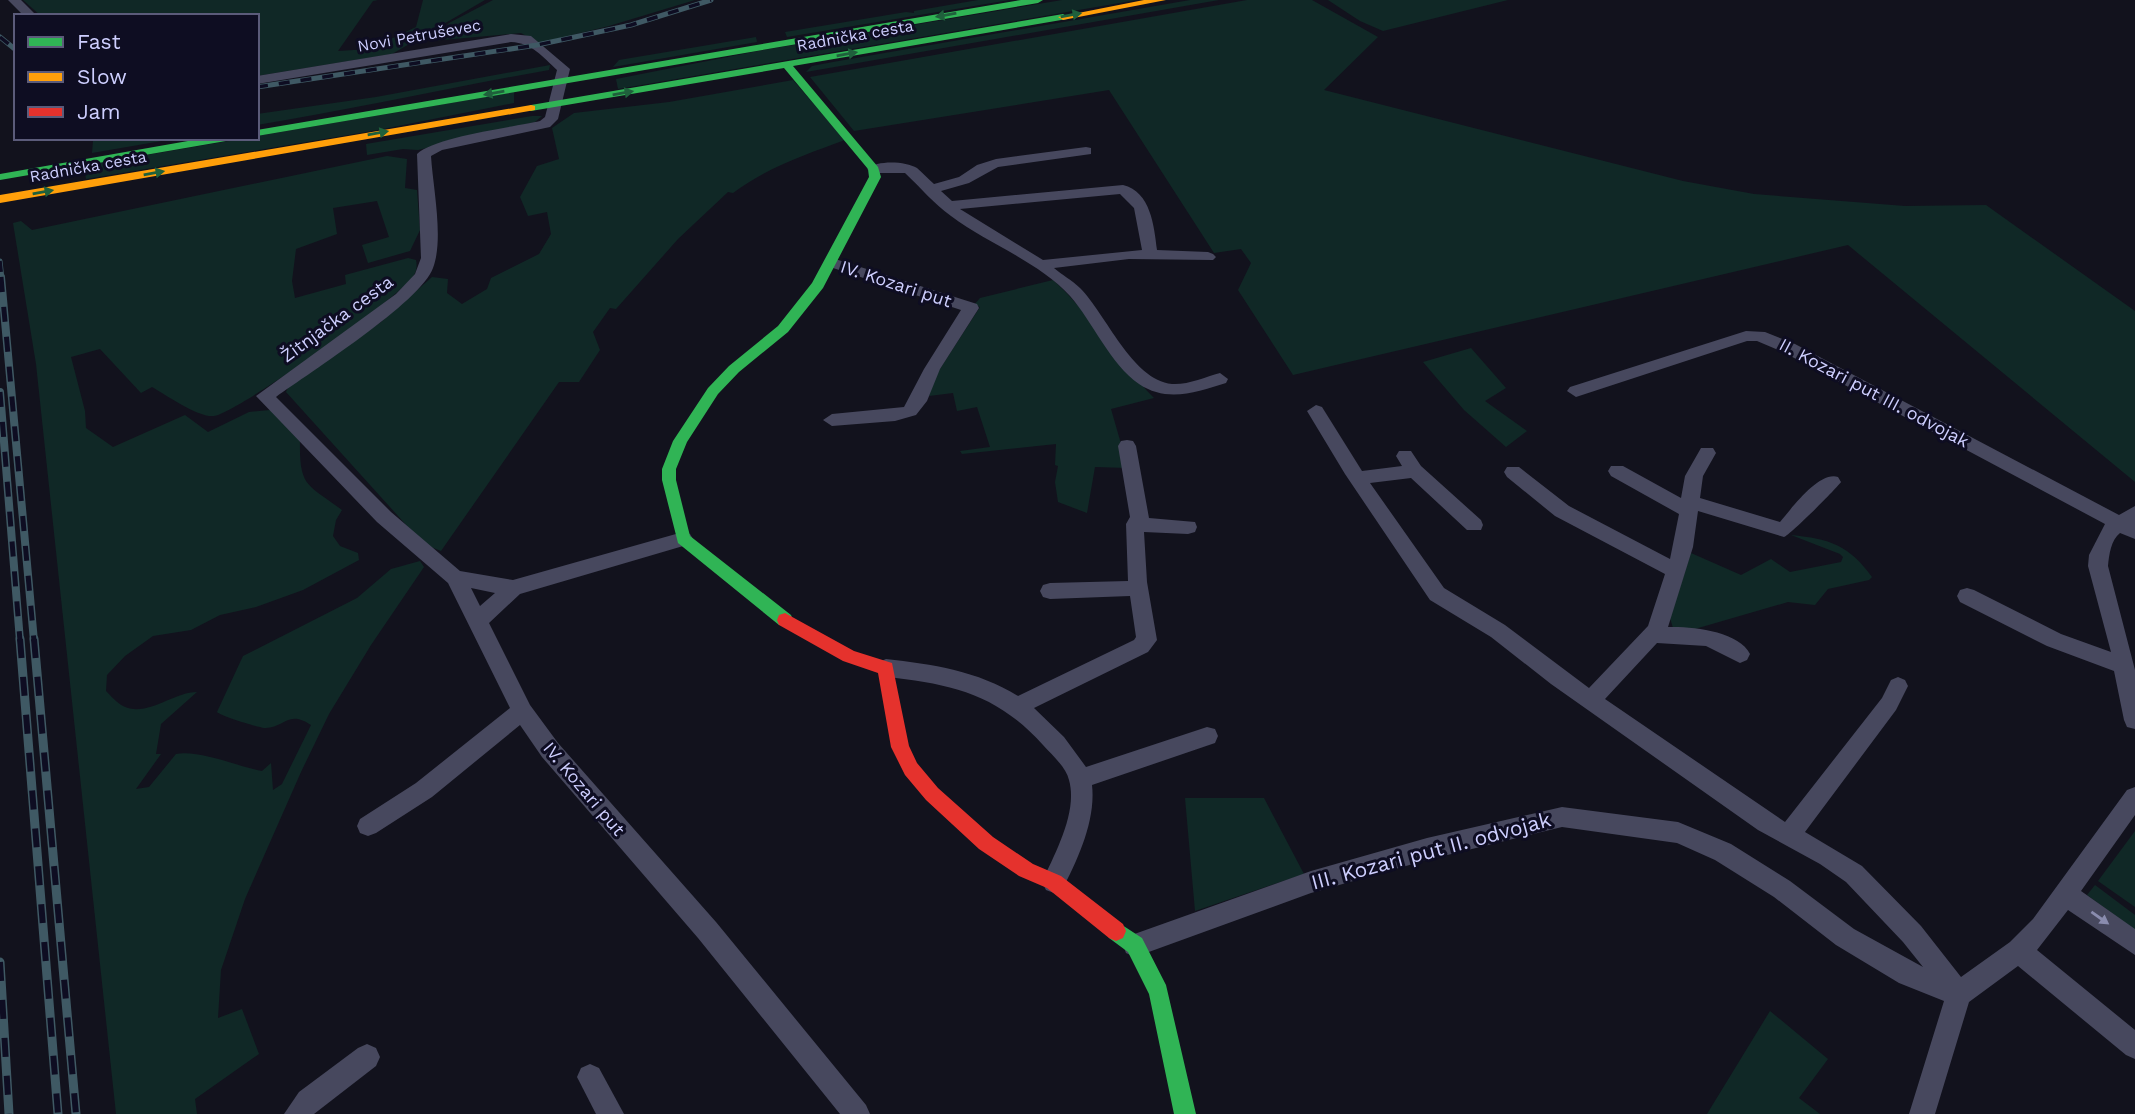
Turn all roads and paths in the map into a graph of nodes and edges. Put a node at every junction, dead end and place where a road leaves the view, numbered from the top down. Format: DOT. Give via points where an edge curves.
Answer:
graph roads {
  1 [pos="14,0"];
  2 [pos="1038,0"];
  3 [pos="1161,0"];
  4 [pos="29,14"];
  5 [pos="786,64"];
  6 [pos="259,80"];
  7 [pos="562,81"];
  8 [pos="555,103"];
  9 [pos="259,133"];
  10 [pos="215,140"];
  11 [pos="1086,150"];
  12 [pos="874,169"];
  13 [pos="0,177"];
  14 [pos="930,190"];
  15 [pos="0,199"];
  16 [pos="946,206"];
  17 [pos="1150,255"];
  18 [pos="1208,257"];
  19 [pos="832,263"];
  20 [pos="1040,265"];
  21 [pos="1220,379"];
  22 [pos="1576,391"];
  23 [pos="1316,411"];
  24 [pos="832,420"];
  25 [pos="1127,446"];
  26 [pos="1707,453"];
  27 [pos="1617,471"];
  28 [pos="1513,472"];
  29 [pos="1357,478"];
  30 [pos="1832,482"];
  31 [pos="1689,507"];
  32 [pos="2130,523"];
  33 [pos="1135,524"];
  34 [pos="1474,525"];
  35 [pos="1188,527"];
  36 [pos="683,539"];
  37 [pos="1676,571"];
  38 [pos="455,578"];
  39 [pos="513,588"];
  40 [pos="1138,588"];
  41 [pos="1050,591"];
  42 [pos="1966,596"];
  43 [pos="478,621"];
  44 [pos="1652,635"];
  45 [pos="1740,654"];
  46 [pos="2123,665"];
  47 [pos="886,668"];
  48 [pos="1898,685"];
  49 [pos="1591,700"];
  50 [pos="1018,706"];
  51 [pos="522,711"];
  52 [pos="2135,720"];
  53 [pos="1207,736"];
  54 [pos="1080,779"];
  55 [pos="2135,797"];
  56 [pos="368,826"];
  57 [pos="1789,835"];
  58 [pos="1055,882"];
  59 [pos="2064,893"];
  60 [pos="2135,943"];
  61 [pos="1135,944"];
  62 [pos="2019,951"];
  63 [pos="1959,994"];
  64 [pos="2135,1046"];
  65 [pos="367,1057"];
  66 [pos="590,1077"];
  67 [pos="297,1114"];
  68 [pos="611,1114"];
  69 [pos="857,1114"];
  70 [pos="1185,1114"];
  71 [pos="1922,1114"];
  1 -- 4 [label="street"];
  2 -- 7 [label="main road, Radnička cesta, one-way"];
  5 -- 3 [label="main road, Radnička cesta, one-way"];
  8 -- 5 [label="main road, Radnička cesta, one-way"];
  5 -- 12 [label="main road"];
  6 -- 7 [label="street, Novi Petruševec" via="521,38 543,49 564,69"];
  7 -- 8 [label="street"];
  7 -- 9 [label="main road, Radnička cesta, one-way"];
  15 -- 8 [label="main road, Radnička cesta, one-way"];
  8 -- 38 [label="street, Žitnjačka cesta" via="545,124 438,146 424,155 429,251 417,282 402,298 265,396 384,517"];
  10 -- 13 [label="main road, Radnička cesta"];
  11 -- 14 [label="street" via="996,163 964,180"];
  12 -- 14 [label="street" via="905,168"];
  12 -- 19 [label="main road, IV. Kozari put" via="875,177"];
  14 -- 16 [label="street"];
  16 -- 17 [label="street" via="1123,189 1130,192 1145,219"];
  16 -- 20 [label="street"];
  17 -- 18 [label="street"];
  17 -- 20 [label="street"];
  19 -- 24 [label="street, IV. Kozari put" via="971,308 910,411"];
  19 -- 36 [label="main road, IV. Kozari put" via="783,329 713,391 680,441 669,480"];
  20 -- 21 [label="street" via="1075,292 1113,346 1145,380 1170,390"];
  22 -- 32 [label="street, II. Kozari put III. odvojak" via="1746,336 1759,336"];
  23 -- 29 [label="street"];
  25 -- 33 [label="street" via="1140,518"];
  26 -- 31 [label="street" via="1694,476"];
  27 -- 31 [label="street"];
  28 -- 37 [label="street" via="1562,511"];
  29 -- 34 [label="street" via="1410,463"];
  29 -- 49 [label="street" via="1437,594 1498,631"];
  30 -- 31 [label="street" via="1784,530"];
  31 -- 37 [label="street"];
  32 -- 46 [label="street" via="2109,531 2098,566"];
  33 -- 35 [label="street"];
  33 -- 40 [label="street"];
  36 -- 39 [label="street"];
  36 -- 47 [label="main road" via="776,615 849,656"];
  37 -- 44 [label="street" via="1664,613"];
  38 -- 39 [label="street"];
  38 -- 43 [label="street, IV. Kozari put"];
  39 -- 43 [label="street"];
  40 -- 41 [label="street"];
  40 -- 50 [label="street" via="1147,640 1141,646"];
  42 -- 46 [label="street" via="2054,640"];
  43 -- 51 [label="street, IV. Kozari put"];
  44 -- 45 [label="street" via="1716,638"];
  44 -- 49 [label="street"];
  46 -- 52 [label="street"];
  47 -- 50 [label="street" via="940,673 990,690"];
  47 -- 58 [label="main road" via="900,747 911,769 986,844"];
  48 -- 57 [label="street" via="1889,705"];
  49 -- 57 [label="street"];
  50 -- 54 [label="street" via="1044,730"];
  51 -- 56 [label="street" via="424,790"];
  51 -- 69 [label="street, IV. Kozari put"];
  53 -- 54 [label="street"];
  54 -- 58 [label="street" via="1079,808 1067,858"];
  55 -- 59 [label="street"];
  57 -- 63 [label="street" via="1854,874 1912,934"];
  58 -- 61 [label="main road"];
  59 -- 60 [label="street, one-way"];
  59 -- 62 [label="street" via="2042,928"];
  61 -- 63 [label="street, III. Kozari put II. odvojak" via="1311,882 1562,817 1678,833 1723,852 1845,937 1908,974"];
  61 -- 70 [label="main road" via="1159,992"];
  62 -- 63 [label="street"];
  62 -- 64 [label="street"];
  63 -- 71 [label="street"];
  65 -- 67 [label="street"];
  66 -- 68 [label="street"];
}
